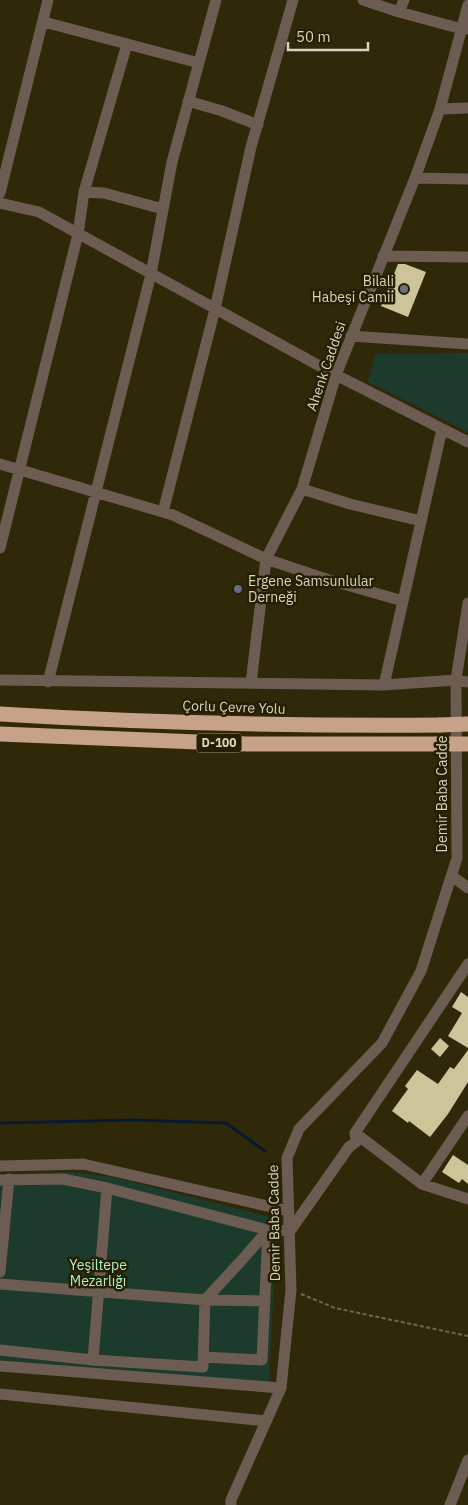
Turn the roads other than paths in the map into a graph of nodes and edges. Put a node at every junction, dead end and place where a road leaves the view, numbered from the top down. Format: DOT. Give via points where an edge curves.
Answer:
graph roads {
  1 [pos="48,0"];
  2 [pos="216,0"];
  3 [pos="293,0"];
  4 [pos="363,0"];
  5 [pos="404,0"];
  6 [pos="468,5"];
  7 [pos="399,12"];
  8 [pos="44,22"];
  9 [pos="465,29"];
  10 [pos="127,44"];
  11 [pos="199,63"];
  12 [pos="188,101"];
  13 [pos="468,108"];
  14 [pos="440,109"];
  15 [pos="258,125"];
  16 [pos="415,178"];
  17 [pos="468,179"];
  18 [pos="0,192"];
  19 [pos="84,192"];
  20 [pos="0,203"];
  21 [pos="163,209"];
  22 [pos="78,234"];
  23 [pos="383,256"];
  24 [pos="468,257"];
  25 [pos="151,274"];
  26 [pos="215,309"];
  27 [pos="351,336"];
  28 [pos="468,344"];
  29 [pos="336,375"];
  30 [pos="442,429"];
  31 [pos="468,442"];
  32 [pos="0,464"];
  33 [pos="19,470"];
  34 [pos="302,489"];
  35 [pos="95,492"];
  36 [pos="163,512"];
  37 [pos="421,521"];
  38 [pos="0,548"];
  39 [pos="266,558"];
  40 [pos="403,601"];
  41 [pos="468,603"];
  42 [pos="0,680"];
  43 [pos="462,681"];
  44 [pos="48,682"];
  45 [pos="251,683"];
  46 [pos="384,684"];
  47 [pos="0,714"];
  48 [pos="468,724"];
  49 [pos="0,734"];
  50 [pos="468,744"];
  51 [pos="463,856"];
  52 [pos="452,876"];
  53 [pos="468,888"];
  54 [pos="468,964"];
  55 [pos="468,1116"];
  56 [pos="355,1133"];
  57 [pos="0,1166"];
  58 [pos="5,1180"];
  59 [pos="422,1184"];
  60 [pos="107,1188"];
  61 [pos="468,1199"];
  62 [pos="289,1210"];
  63 [pos="268,1230"];
  64 [pos="290,1231"];
  65 [pos="0,1272"];
  66 [pos="0,1284"];
  67 [pos="98,1291"];
  68 [pos="205,1300"];
  69 [pos="265,1301"];
  70 [pos="0,1350"];
  71 [pos="203,1357"];
  72 [pos="93,1360"];
  73 [pos="0,1366"];
  74 [pos="281,1388"];
  75 [pos="0,1394"];
  76 [pos="266,1421"];
  77 [pos="468,1460"];
  78 [pos="231,1505"];
  79 [pos="450,1505"];
  1 -- 8 [label="street"];
  2 -- 11 [label="street"];
  3 -- 15 [label="street"];
  4 -- 7 [label="street"];
  5 -- 7 [label="street"];
  6 -- 9 [label="street, Ahenk Caddesi"];
  7 -- 9 [label="street"];
  8 -- 10 [label="street"];
  8 -- 18 [label="street"];
  9 -- 14 [label="street, Ahenk Caddesi"];
  10 -- 11 [label="street"];
  10 -- 19 [label="street"];
  11 -- 12 [label="street"];
  12 -- 15 [label="street"];
  12 -- 21 [label="street"];
  13 -- 14 [label="street"];
  14 -- 16 [label="street, Ahenk Caddesi"];
  15 -- 26 [label="street"];
  16 -- 17 [label="street"];
  16 -- 23 [label="street, Ahenk Caddesi"];
  19 -- 21 [label="street" via="104,193"];
  19 -- 22 [label="street"];
  20 -- 22 [label="street" via="39,212"];
  21 -- 25 [label="street"];
  22 -- 25 [label="street"];
  22 -- 33 [label="street"];
  23 -- 24 [label="street"];
  23 -- 27 [label="street, Ahenk Caddesi"];
  25 -- 26 [label="street"];
  25 -- 35 [label="street"];
  26 -- 29 [label="street"];
  26 -- 36 [label="street"];
  27 -- 28 [label="street"];
  27 -- 29 [label="street, Ahenk Caddesi"];
  29 -- 30 [label="street"];
  29 -- 34 [label="street, Ahenk Caddesi"];
  30 -- 31 [label="street"];
  30 -- 37 [label="street"];
  32 -- 33 [label="street"];
  33 -- 35 [label="street"];
  33 -- 38 [label="street"];
  34 -- 37 [label="street"];
  34 -- 39 [label="street, Ahenk Caddesi"];
  35 -- 36 [label="street"];
  35 -- 44 [label="street"];
  36 -- 39 [label="street"];
  37 -- 40 [label="street"];
  39 -- 40 [label="street"];
  39 -- 45 [label="street, Ahenk Caddesi"];
  40 -- 46 [label="street"];
  41 -- 43 [label="street, Demir Baba Cadde"];
  42 -- 44 [label="street"];
  43 -- 46 [label="street"];
  43 -- 51 [label="street, Demir Baba Cadde"];
  44 -- 45 [label="street"];
  45 -- 46 [label="street"];
  47 -- 48 [label="highway, Çorlu Çevre Yolu / D-100, bridge" via="319,726"];
  49 -- 50 [label="highway, D-100, bridge" via="248,744"];
  51 -- 52 [label="street, Demir Baba Cadde"];
  52 -- 53 [label="street"];
  52 -- 62 [label="street, Demir Baba Cadde" via="421,971 382,1043 299,1129 288,1158"];
  54 -- 56 [label="street"];
  55 -- 59 [label="street"];
  56 -- 59 [label="street"];
  56 -- 64 [label="street" via="356,1142 349,1147"];
  57 -- 62 [label="street" via="83,1164"];
  58 -- 60 [label="street" via="63,1179"];
  58 -- 65 [label="street"];
  59 -- 61 [label="street"];
  60 -- 63 [label="street"];
  60 -- 67 [label="street"];
  62 -- 64 [label="street, Demir Baba Cadde"];
  63 -- 64 [label="street"];
  63 -- 68 [label="street"];
  63 -- 69 [label="street"];
  64 -- 74 [label="street, Demir Baba Cadde" via="291,1290"];
  66 -- 67 [label="street"];
  67 -- 68 [label="street"];
  67 -- 72 [label="street"];
  68 -- 69 [label="street"];
  68 -- 71 [label="street"];
  69 -- 71 [label="street" via="262,1360"];
  70 -- 72 [label="street"];
  71 -- 72 [label="street" via="203,1367"];
  73 -- 74 [label="street"];
  74 -- 76 [label="street, Demir Baba Cadde"];
  75 -- 76 [label="street"];
  76 -- 78 [label="street, Demir Baba Cadde"];
  77 -- 79 [label="street"];
}
